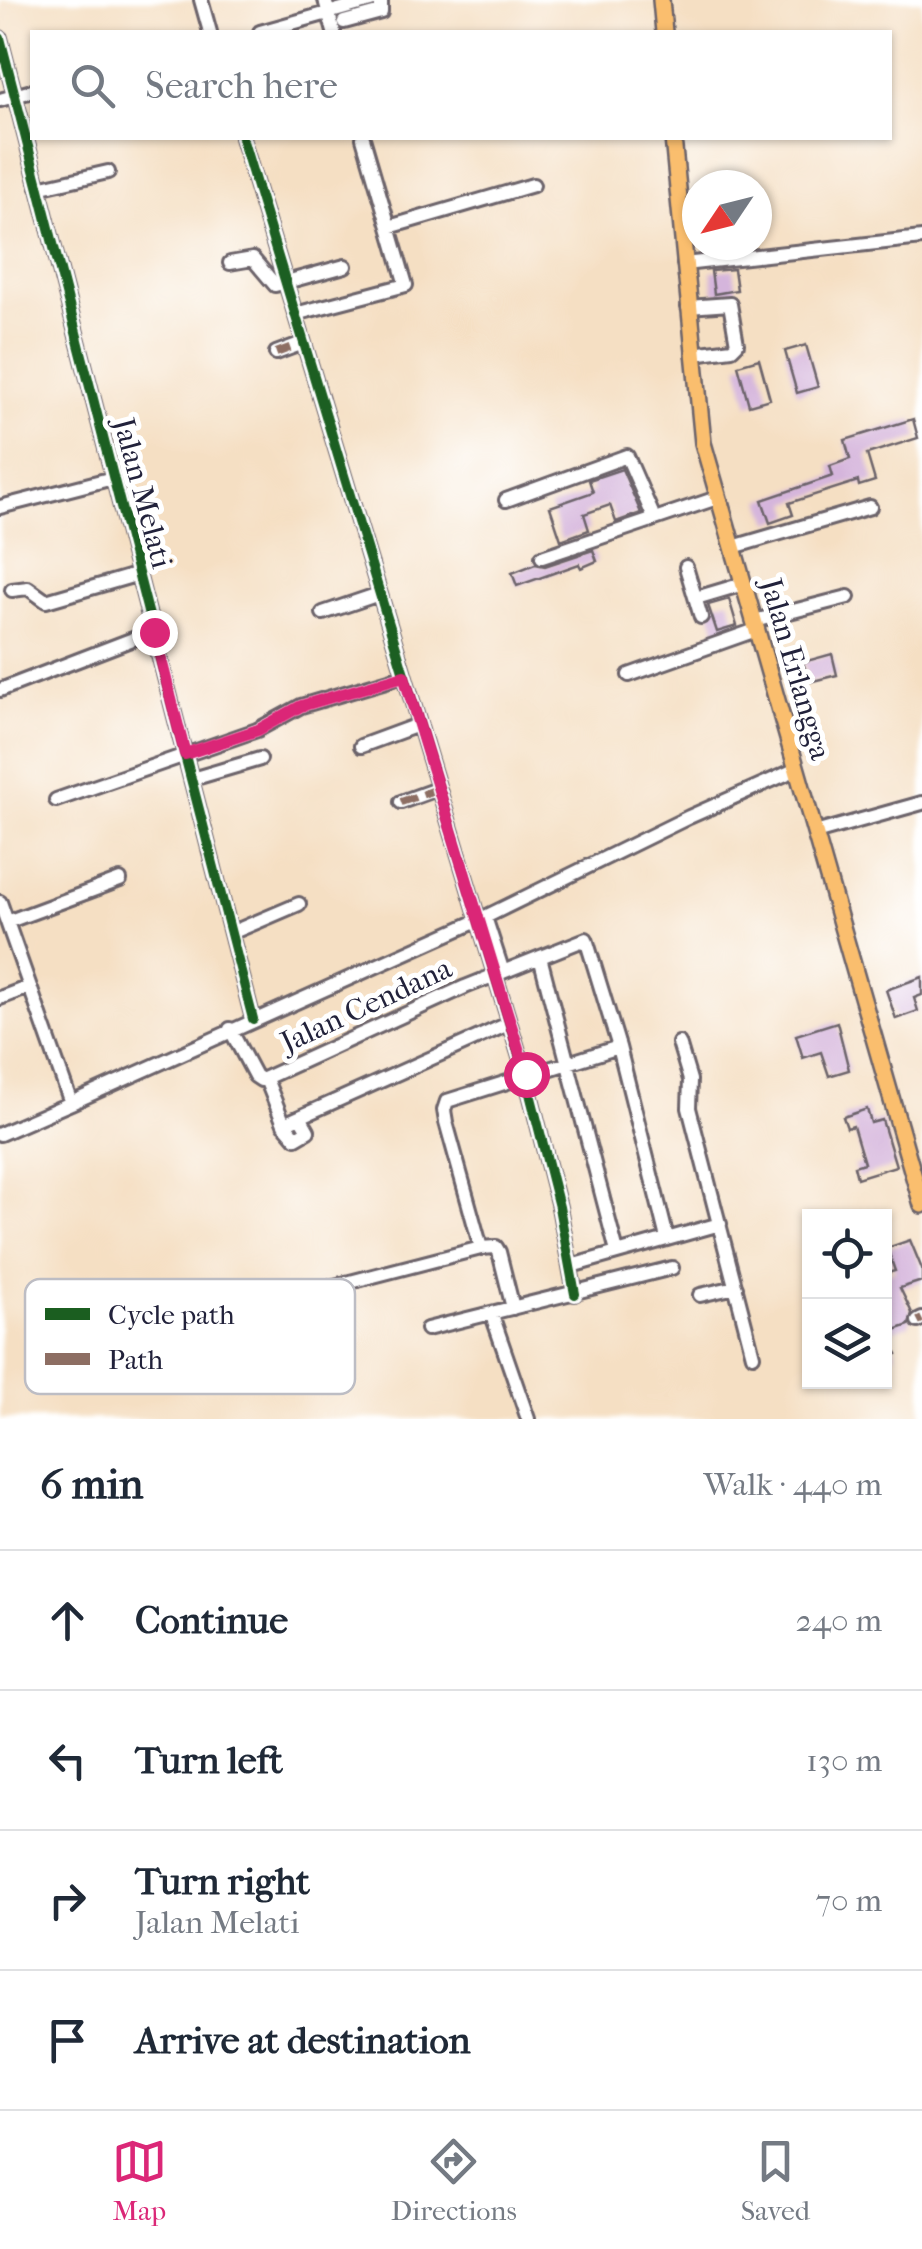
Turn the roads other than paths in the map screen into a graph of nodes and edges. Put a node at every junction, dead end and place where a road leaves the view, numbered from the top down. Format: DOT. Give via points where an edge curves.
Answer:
graph roads {
  1 [pos="201,0"];
  2 [pos="378,0"];
  3 [pos="661,0"];
  4 [pos="327,6"];
  5 [pos="339,27"];
  6 [pos="209,30"];
  7 [pos="265,30"];
  8 [pos="664,30"];
  9 [pos="0,38"];
  10 [pos="30,91"];
  11 [pos="15,95"];
  12 [pos="0,100"];
  13 [pos="243,140"];
  14 [pos="364,140"];
  15 [pos="673,140"];
  16 [pos="108,172"];
  17 [pos="533,185"];
  18 [pos="38,188"];
  19 [pos="389,227"];
  20 [pos="922,238"];
  21 [pos="230,263"];
  22 [pos="684,264"];
  23 [pos="345,266"];
  24 [pos="284,282"];
  25 [pos="688,307"];
  26 [pos="294,314"];
  27 [pos="303,343"];
  28 [pos="276,353"];
  29 [pos="693,354"];
  30 [pos="113,478"];
  31 [pos="717,498"];
  32 [pos="506,500"];
  33 [pos="0,507"];
  34 [pos="870,507"];
  35 [pos="654,518"];
  36 [pos="733,547"];
  37 [pos="542,557"];
  38 [pos="686,567"];
  39 [pos="139,574"];
  40 [pos="743,584"];
  41 [pos="12,590"];
  42 [pos="379,594"];
  43 [pos="848,597"];
  44 [pos="696,598"];
  45 [pos="323,613"];
  46 [pos="701,617"];
  47 [pos="755,625"];
  48 [pos="154,632"];
  49 [pos="629,675"];
  50 [pos="404,676"];
  51 [pos="0,690"];
  52 [pos="418,725"];
  53 [pos="361,746"];
  54 [pos="185,754"];
  55 [pos="260,759"];
  56 [pos="797,769"];
  57 [pos="192,779"];
  58 [pos="437,789"];
  59 [pos="56,800"];
  60 [pos="401,802"];
  61 [pos="922,802"];
  62 [pos="815,833"];
  63 [pos="120,880"];
  64 [pos="0,902"];
  65 [pos="299,904"];
  66 [pos="481,919"];
  67 [pos="7,922"];
  68 [pos="231,933"];
  69 [pos="540,956"];
  70 [pos="498,974"];
  71 [pos="29,987"];
  72 [pos="0,998"];
  73 [pos="253,1019"];
  74 [pos="508,1024"];
  75 [pos="230,1029"];
  76 [pos="678,1043"];
  77 [pos="618,1047"];
  78 [pos="569,1063"];
  79 [pos="526,1074"];
  80 [pos="266,1078"];
  81 [pos="71,1103"];
  82 [pos="0,1134"];
  83 [pos="921,1198"];
  84 [pos="720,1224"];
  85 [pos="667,1238"];
  86 [pos="481,1248"];
  87 [pos="617,1252"];
  88 [pos="571,1266"];
  89 [pos="672,1268"];
  90 [pos="355,1281"];
  91 [pos="736,1286"];
  92 [pos="576,1294"];
  93 [pos="700,1296"];
  94 [pos="513,1308"];
  95 [pos="492,1314"];
  96 [pos="427,1329"];
  97 [pos="753,1356"];
  98 [pos="528,1419"];
  1 -- 6 [label="street"];
  2 -- 4 [label="street"];
  2 -- 5 [label="street" via="381,12"];
  3 -- 8 [label="main road"];
  4 -- 5 [label="street"];
  4 -- 7 [label="street"];
  9 -- 11 [label="street, Jalan Melati"];
  10 -- 11 [label="street"];
  11 -- 12 [label="street"];
  11 -- 18 [label="street, Jalan Melati"];
  13 -- 24 [label="street"];
  14 -- 19 [label="street"];
  15 -- 22 [label="main road, Jalan Erlangga"];
  16 -- 18 [label="street"];
  17 -- 19 [label="street"];
  18 -- 30 [label="street, Jalan Melati"];
  19 -- 26 [label="street" via="406,285"];
  20 -- 22 [label="street"];
  21 -- 24 [label="street" via="252,260 272,284"];
  22 -- 25 [label="main road, Jalan Erlangga"];
  23 -- 24 [label="street"];
  24 -- 26 [label="street"];
  25 -- 29 [label="main road, Jalan Erlangga"];
  25 -- 29 [label="street" via="730,304 738,344"];
  26 -- 27 [label="street"];
  27 -- 28 [label="street"];
  27 -- 42 [label="street"];
  29 -- 31 [label="main road, Jalan Erlangga"];
  30 -- 33 [label="street"];
  30 -- 39 [label="street, Jalan Melati"];
  31 -- 35 [label="street"];
  31 -- 36 [label="main road, Jalan Erlangga"];
  32 -- 35 [label="street" via="627,456"];
  34 -- 36 [label="street"];
  35 -- 37 [label="street"];
  36 -- 40 [label="main road, Jalan Erlangga"];
  38 -- 44 [label="street"];
  39 -- 41 [label="street" via="46,602 28,588"];
  39 -- 48 [label="street, Jalan Melati"];
  40 -- 44 [label="street"];
  40 -- 47 [label="main road, Jalan Erlangga"];
  42 -- 45 [label="street"];
  42 -- 50 [label="street"];
  43 -- 47 [label="street"];
  44 -- 46 [label="street"];
  47 -- 49 [label="street"];
  47 -- 56 [label="main road, Jalan Erlangga"];
  48 -- 51 [label="street"];
  48 -- 54 [label="street, Jalan Melati"];
  50 -- 52 [label="street"];
  50 -- 54 [label="street" via="301,706 258,730"];
  52 -- 53 [label="street"];
  52 -- 58 [label="street"];
  54 -- 57 [label="street, Jalan Melati"];
  54 -- 59 [label="street"];
  55 -- 57 [label="street"];
  56 -- 62 [label="main road, Jalan Erlangga"];
  56 -- 66 [label="street"];
  57 -- 68 [label="street, Jalan Melati"];
  58 -- 60 [label="street"];
  58 -- 66 [label="street"];
  61 -- 62 [label="street"];
  62 -- 83 [label="main road, Jalan Erlangga"];
  63 -- 67 [label="street"];
  64 -- 67 [label="street"];
  65 -- 68 [label="street"];
  66 -- 70 [label="street"];
  66 -- 73 [label="street"];
  67 -- 71 [label="street"];
  68 -- 73 [label="street, Jalan Melati"];
  69 -- 70 [label="street, Jalan Cendana"];
  69 -- 77 [label="street, Jalan Cendana" via="582,938 589,942"];
  69 -- 78 [label="street"];
  70 -- 74 [label="street"];
  70 -- 80 [label="street, Jalan Cendana"];
  71 -- 72 [label="street"];
  71 -- 81 [label="street"];
  73 -- 75 [label="street"];
  74 -- 79 [label="street"];
  74 -- 80 [label="street" via="284,1124"];
  75 -- 80 [label="street, Jalan Cendana" via="255,1076"];
  75 -- 81 [label="street"];
  76 -- 84 [label="street"];
  77 -- 78 [label="street"];
  77 -- 85 [label="street"];
  78 -- 79 [label="street"];
  78 -- 87 [label="street"];
  79 -- 86 [label="street" via="453,1096 444,1110"];
  79 -- 88 [label="street"];
  81 -- 82 [label="street"];
  84 -- 85 [label="street"];
  84 -- 91 [label="street"];
  85 -- 87 [label="street"];
  86 -- 90 [label="street"];
  86 -- 94 [label="street" via="499,1252"];
  87 -- 88 [label="street"];
  88 -- 92 [label="street"];
  89 -- 92 [label="street"];
  91 -- 93 [label="street"];
  91 -- 97 [label="street"];
  92 -- 94 [label="street"];
  94 -- 95 [label="street"];
  95 -- 96 [label="street"];
  95 -- 98 [label="street"];
}
